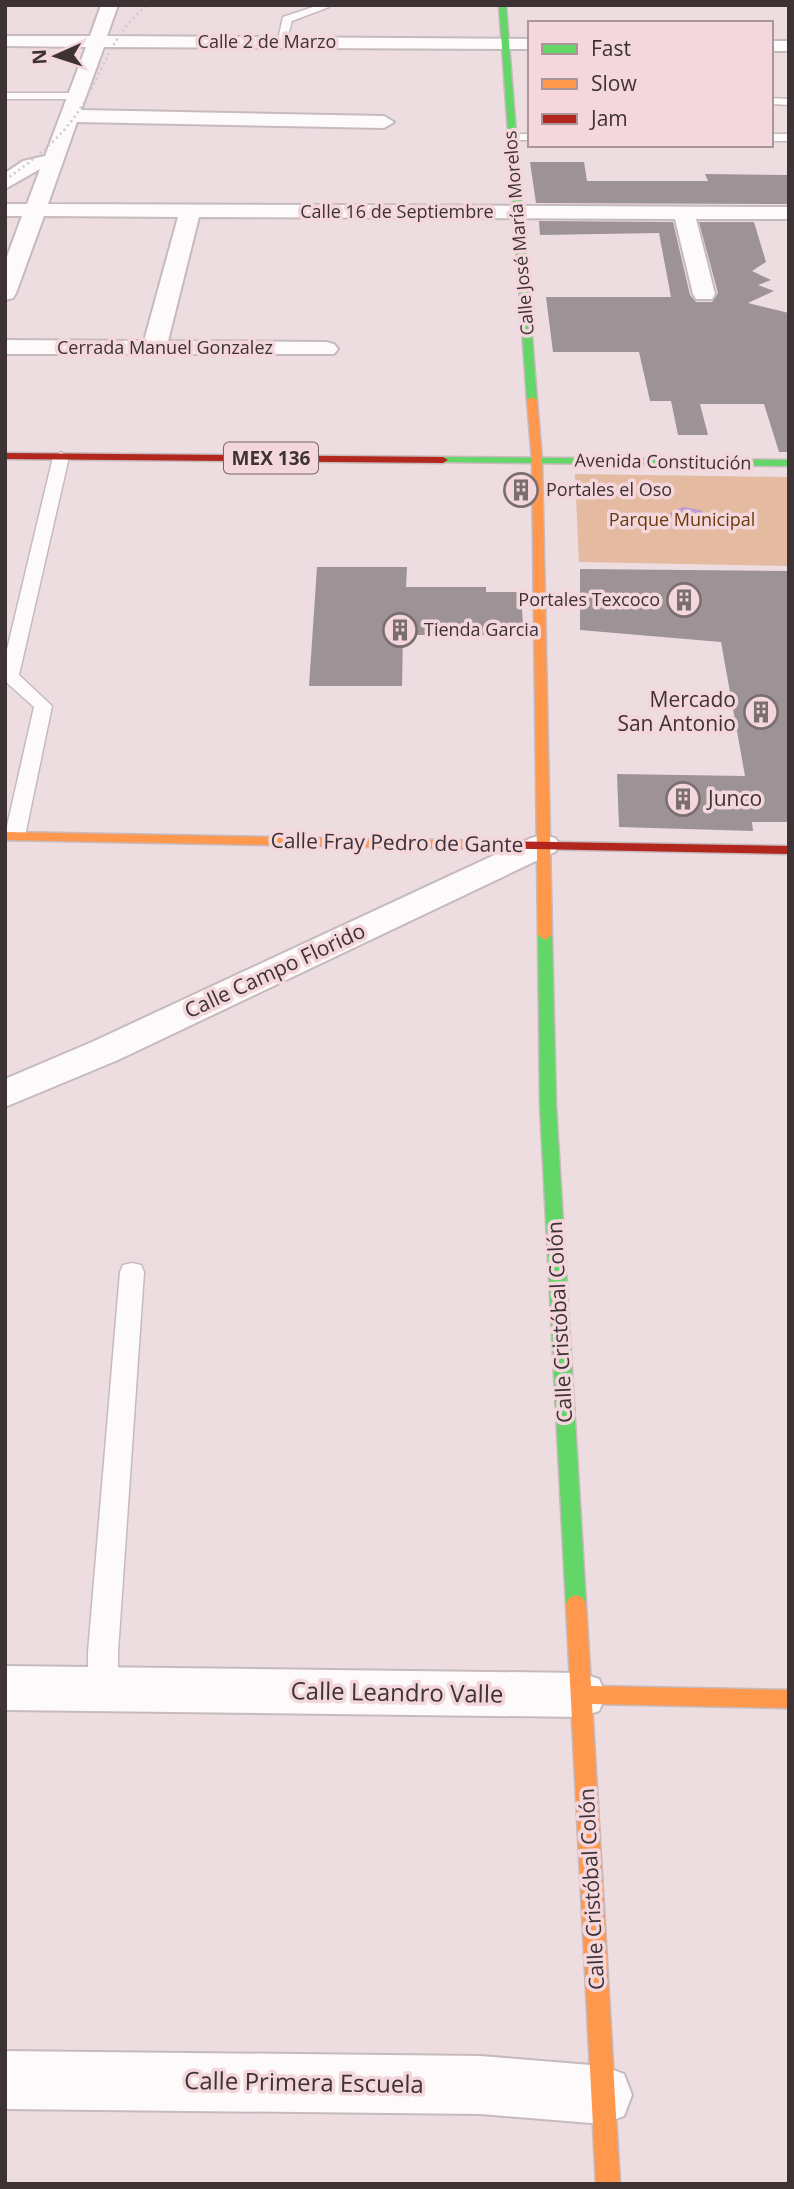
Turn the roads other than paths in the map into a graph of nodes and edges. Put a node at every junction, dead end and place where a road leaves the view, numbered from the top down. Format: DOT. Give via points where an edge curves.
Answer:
graph roads {
  1 [pos="110,5"];
  2 [pos="502,5"];
  3 [pos="324,7"];
  4 [pos="5,41"];
  5 [pos="96,41"];
  6 [pos="281,43"];
  7 [pos="503,44"];
  8 [pos="528,44"];
  9 [pos="5,96"];
  10 [pos="75,96"];
  11 [pos="68,116"];
  12 [pos="384,122"];
  13 [pos="511,137"];
  14 [pos="528,137"];
  15 [pos="52,161"];
  16 [pos="5,183"];
  17 [pos="5,210"];
  18 [pos="35,210"];
  19 [pos="190,211"];
  20 [pos="518,212"];
  21 [pos="684,213"];
  22 [pos="789,213"];
  23 [pos="5,293"];
  24 [pos="704,294"];
  25 [pos="5,347"];
  26 [pos="153,348"];
  27 [pos="326,349"];
  28 [pos="5,456"];
  29 [pos="61,457"];
  30 [pos="537,460"];
  31 [pos="789,463"];
  32 [pos="10,836"];
  33 [pos="543,845"];
  34 [pos="789,850"];
  35 [pos="5,1094"];
  36 [pos="132,1272"];
  37 [pos="5,1688"];
  38 [pos="103,1690"];
  39 [pos="581,1695"];
  40 [pos="789,1699"];
  41 [pos="5,2080"];
  42 [pos="603,2095"];
  43 [pos="608,2184"];
  1 -- 5 [label="street"];
  2 -- 7 [label="street, Calle José María Morelos"];
  3 -- 6 [label="lane" via="288,19"];
  4 -- 5 [label="street, Calle 2 de Marzo"];
  5 -- 6 [label="street, Calle 2 de Marzo"];
  5 -- 10 [label="street"];
  6 -- 7 [label="street, Calle 2 de Marzo"];
  7 -- 8 [label="street, Calle 2 de Marzo"];
  7 -- 13 [label="street, Calle José María Morelos"];
  9 -- 10 [label="lane"];
  10 -- 11 [label="street"];
  11 -- 12 [label="street"];
  11 -- 15 [label="street"];
  13 -- 14 [label="lane"];
  13 -- 20 [label="street, Calle José María Morelos"];
  15 -- 16 [label="street" via="34,163"];
  15 -- 18 [label="street"];
  17 -- 18 [label="street, Calle 16 de Septiembre"];
  18 -- 19 [label="street, Calle 16 de Septiembre"];
  18 -- 23 [label="street"];
  19 -- 20 [label="street, Calle 16 de Septiembre"];
  19 -- 26 [label="street"];
  20 -- 21 [label="street, Calle 16 de Septiembre"];
  20 -- 30 [label="street, Calle José María Morelos"];
  21 -- 22 [label="street, Calle 16 de Septiembre"];
  21 -- 24 [label="street"];
  25 -- 26 [label="street, Cerrada Manuel Gonzalez"];
  26 -- 27 [label="street, Cerrada Manuel Gonzalez"];
  28 -- 29 [label="street, MEX 136"];
  29 -- 30 [label="street, MEX 136"];
  29 -- 32 [label="lane" via="10,677 43,706"];
  30 -- 31 [label="street, Avenida Constitución / MEX 136"];
  30 -- 33 [label="street, Calle Cristóbal Colón"];
  32 -- 33 [label="street, Calle Fray Pedro de Gante"];
  33 -- 34 [label="street, Calle Fray Pedro de Gante"];
  33 -- 35 [label="street, Calle Campo Florido"];
  33 -- 39 [label="street, Calle Cristóbal Colón" via="548,1105"];
  36 -- 38 [label="lane"];
  37 -- 38 [label="street, Calle Leandro Valle"];
  38 -- 39 [label="street, Calle Leandro Valle"];
  39 -- 40 [label="street, Calle Leandro Valle"];
  39 -- 42 [label="street, Calle Cristóbal Colón"];
  41 -- 42 [label="street, Calle Primera Escuela" via="481,2085"];
  42 -- 43 [label="street, Calle Cristóbal Colón"];
}
